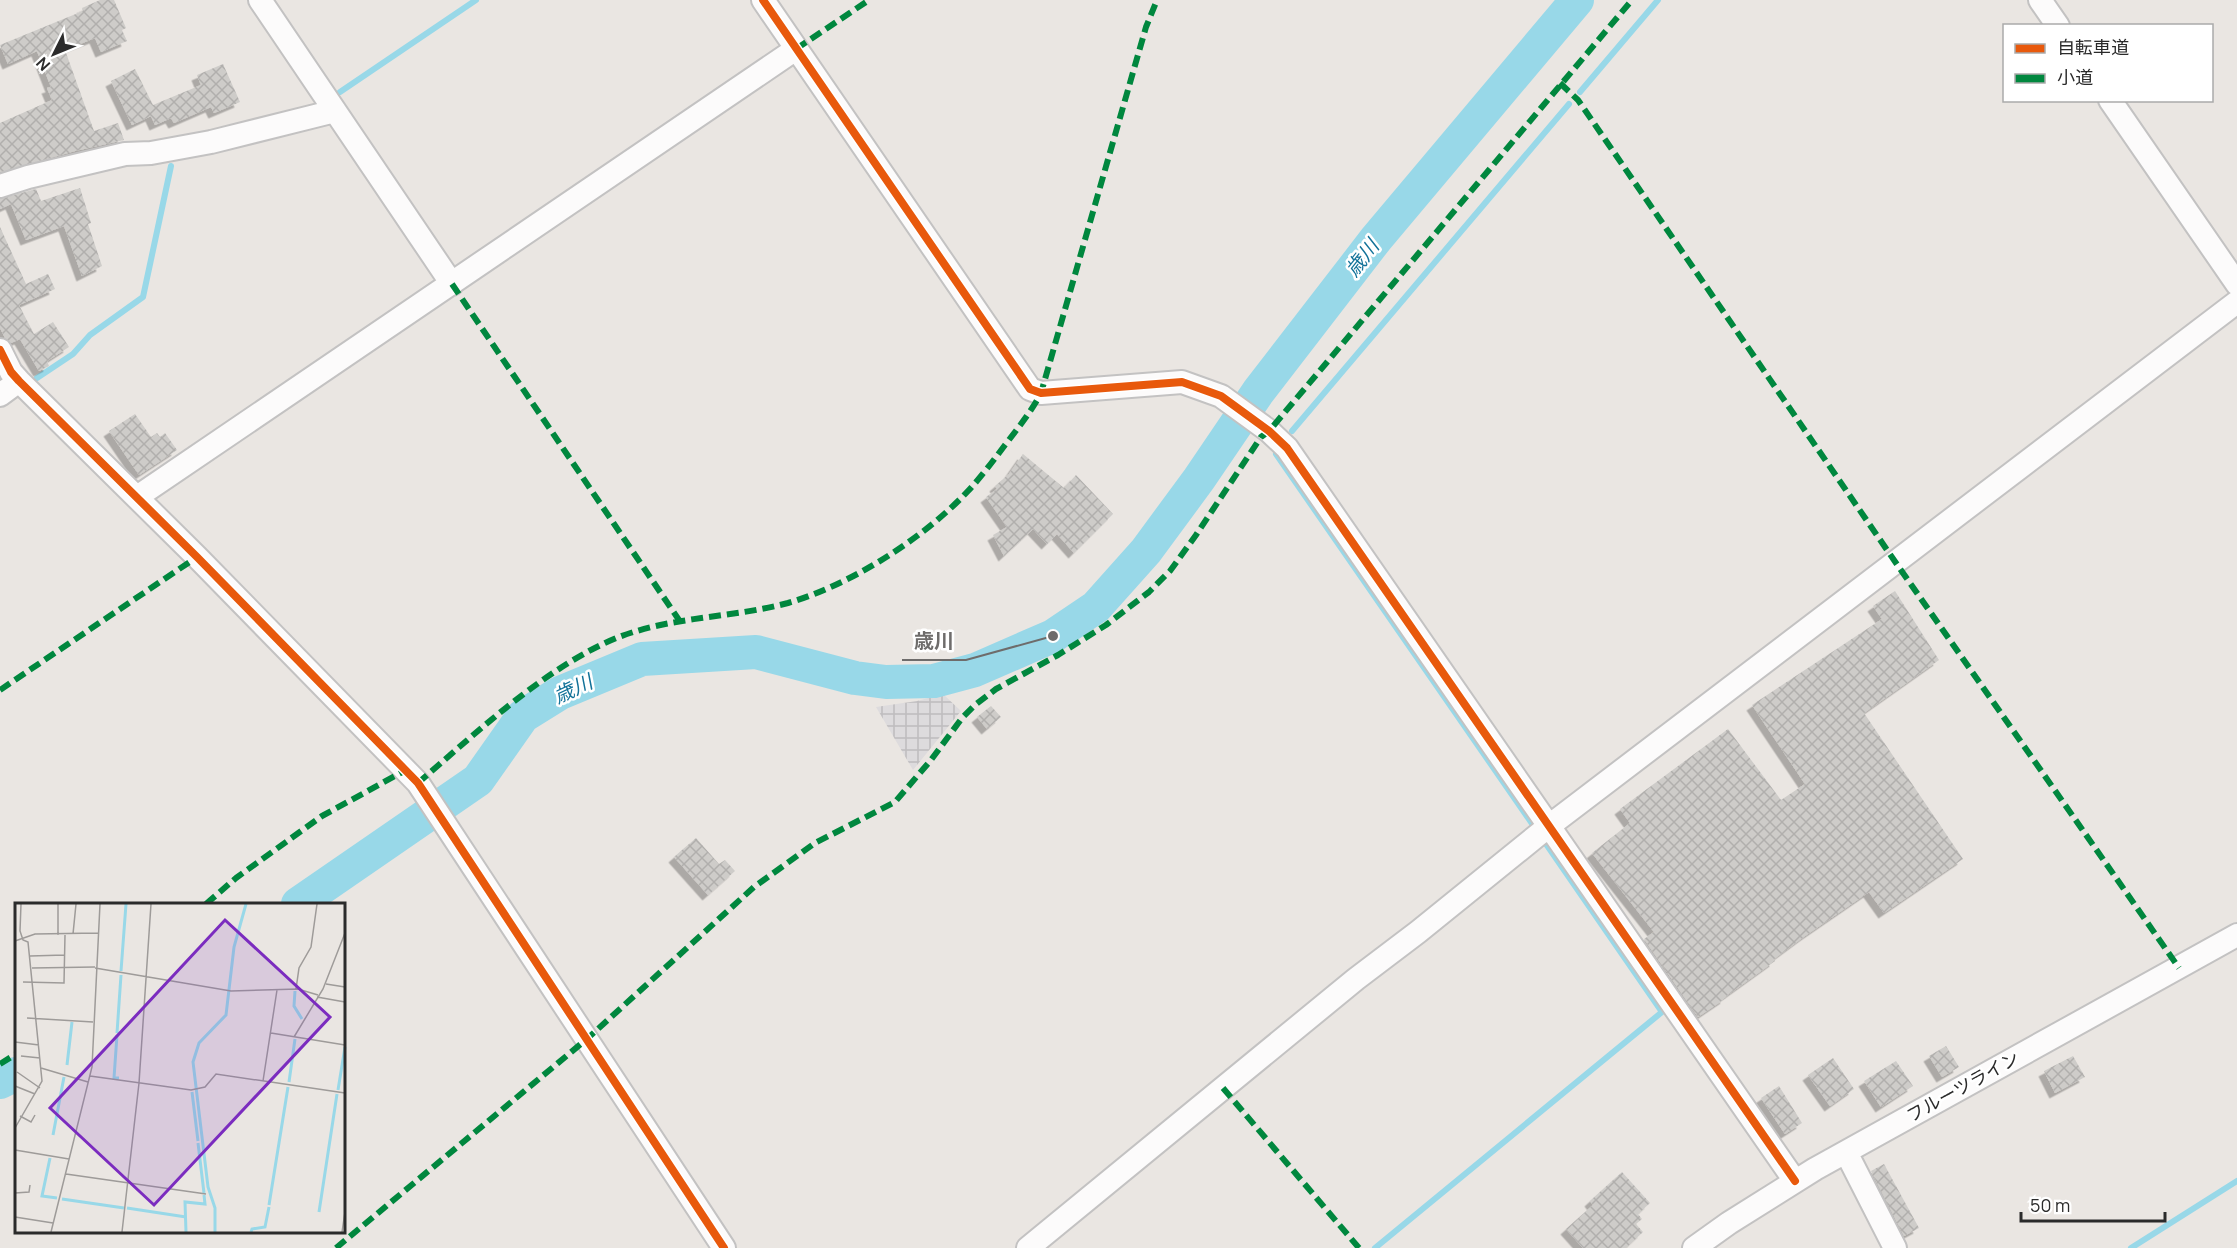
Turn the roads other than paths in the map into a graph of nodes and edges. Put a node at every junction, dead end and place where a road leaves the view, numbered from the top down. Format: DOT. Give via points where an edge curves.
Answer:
graph roads {
  1 [pos="260,0"];
  2 [pos="763,0"];
  3 [pos="2040,0"];
  4 [pos="2057,24"];
  5 [pos="796,49"];
  6 [pos="2111,102"];
  7 [pos="335,111"];
  8 [pos="0,186"];
  9 [pos="452,284"];
  10 [pos="2237,284"];
  11 [pos="2237,302"];
  12 [pos="0,350"];
  13 [pos="19,381"];
  14 [pos="0,395"];
  15 [pos="137,497"];
  16 [pos="1549,826"];
  17 [pos="2237,935"];
  18 [pos="1846,1152"];
  19 [pos="1795,1181"];
  20 [pos="724,1248"];
  21 [pos="1028,1248"];
  22 [pos="1694,1248"];
  23 [pos="1895,1248"];
  1 -- 7 [label="street"];
  2 -- 5 [label="street"];
  3 -- 4 [label="street"];
  5 -- 9 [label="street"];
  5 -- 16 [label="street" via="1030,389 1041,393 1182,382 1221,396 1287,448"];
  6 -- 10 [label="street"];
  7 -- 8 [label="street" via="211,142 125,154"];
  7 -- 9 [label="street"];
  9 -- 15 [label="street"];
  11 -- 16 [label="street"];
  12 -- 13 [label="street"];
  13 -- 14 [label="street"];
  13 -- 15 [label="street"];
  15 -- 20 [label="street" via="424,792"];
  16 -- 19 [label="street"];
  16 -- 21 [label="street"];
  17 -- 18 [label="street, フルーツライン"];
  18 -- 19 [label="street, フルーツライン"];
  18 -- 23 [label="street"];
  19 -- 22 [label="street, フルーツライン"];
}
